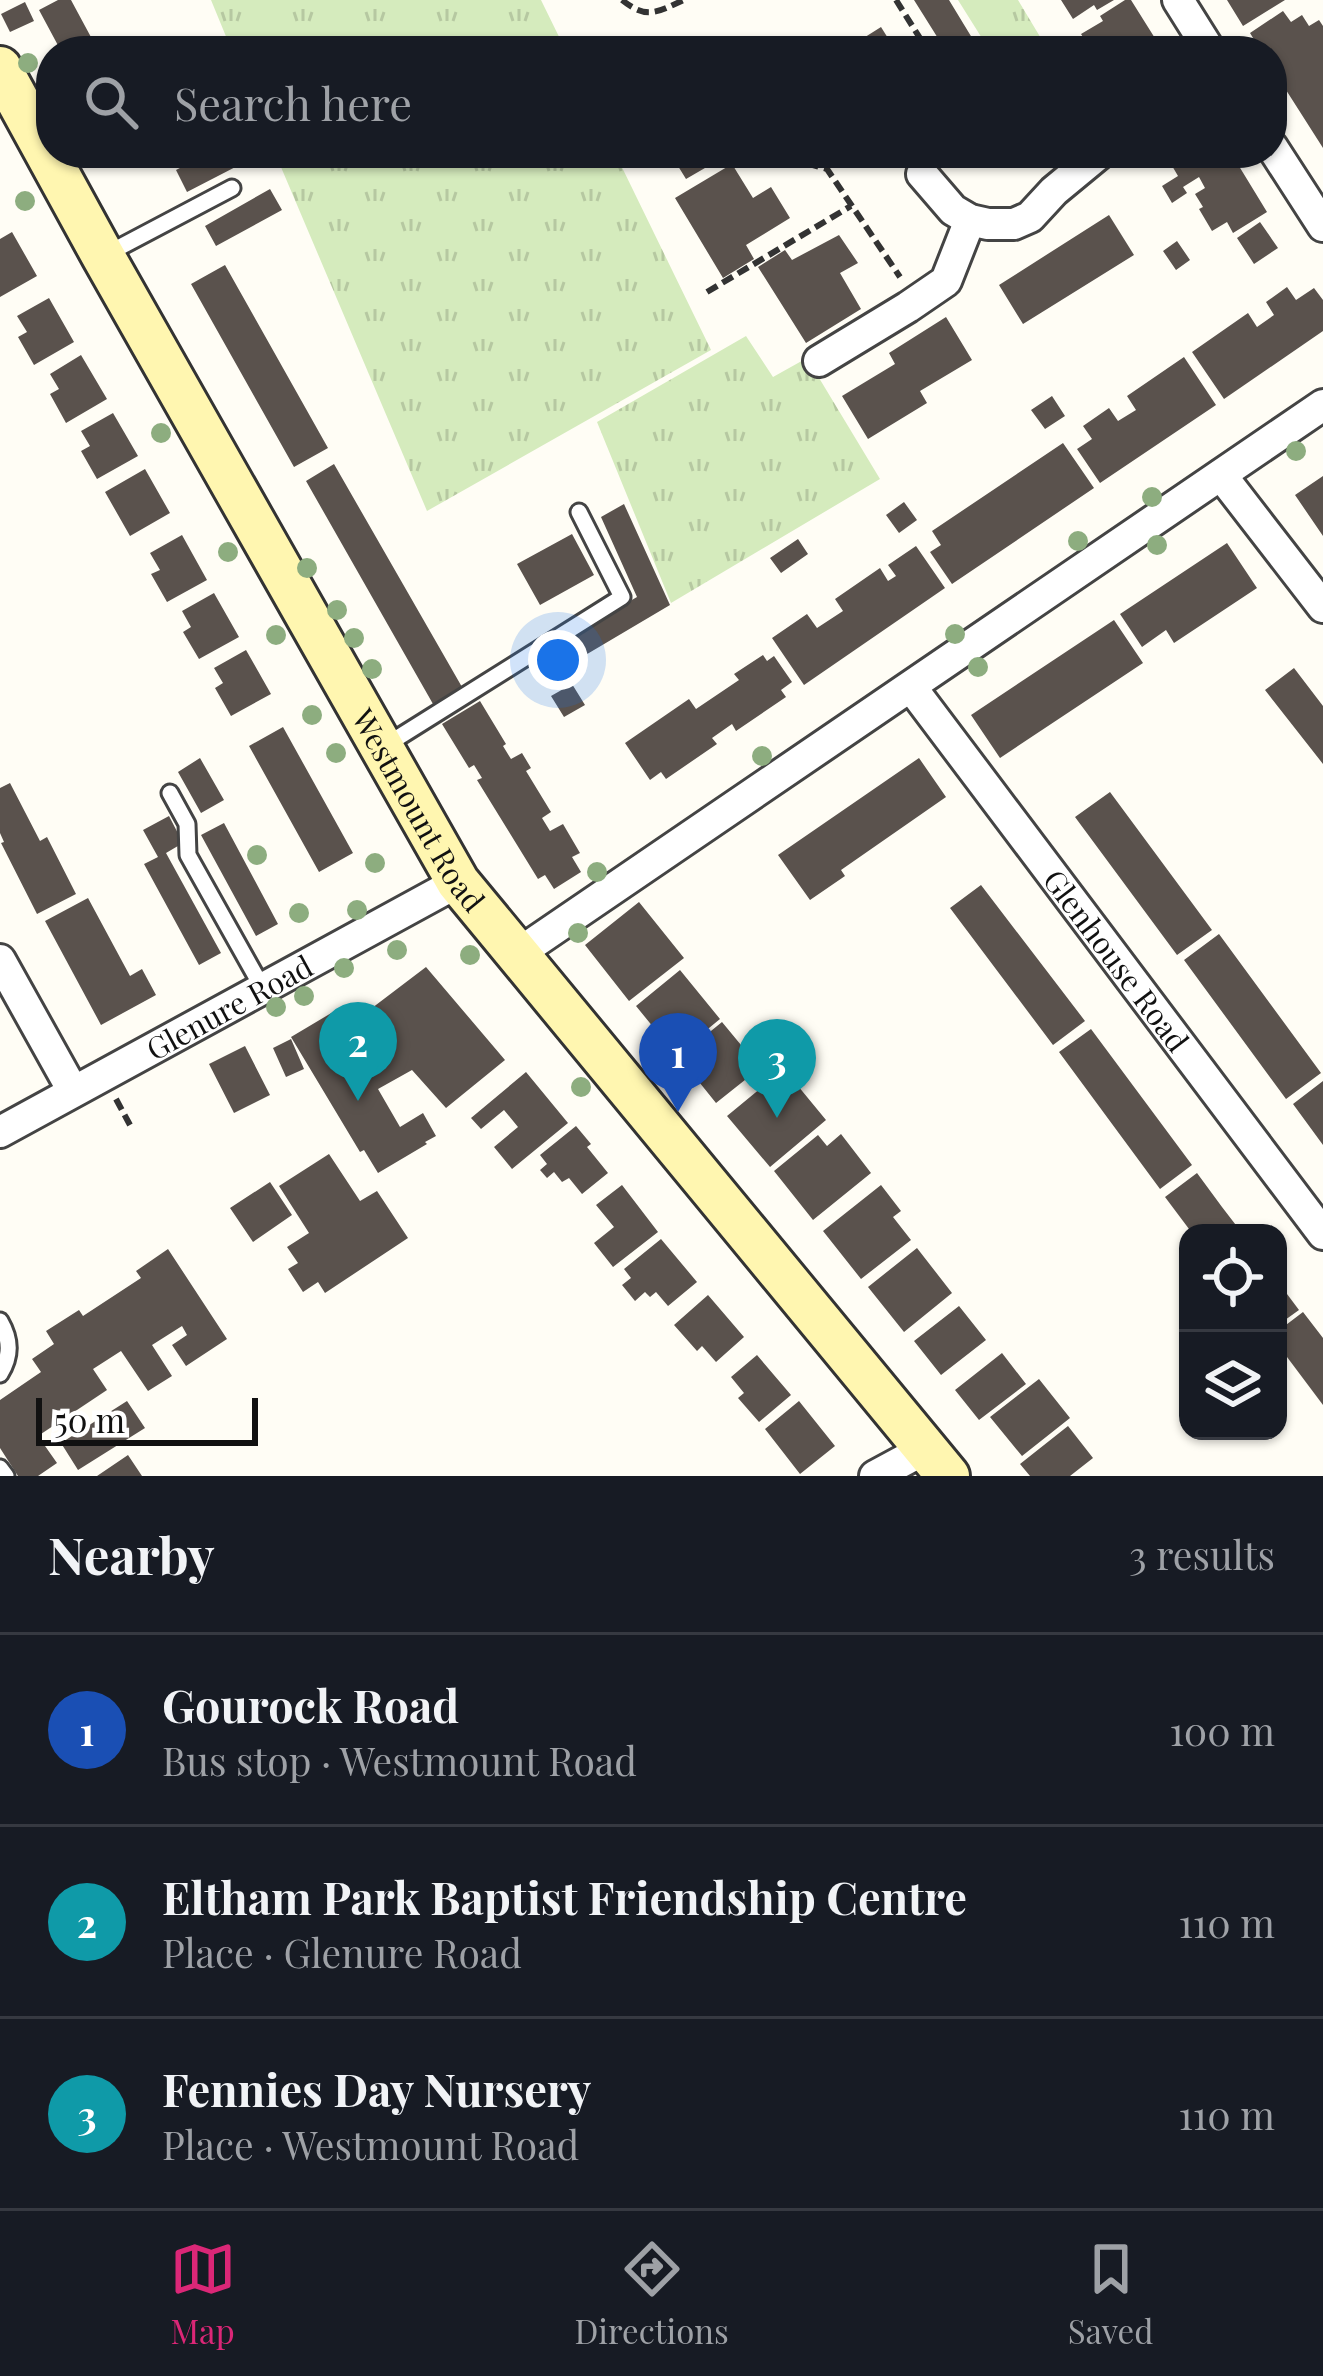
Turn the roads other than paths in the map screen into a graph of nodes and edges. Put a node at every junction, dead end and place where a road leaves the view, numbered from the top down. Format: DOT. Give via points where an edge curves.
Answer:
graph roads {
  1 [pos="1178,0"];
  2 [pos="1201,36"];
  3 [pos="0,68"];
  4 [pos="36,134"];
  5 [pos="1287,164"];
  6 [pos="55,168"];
  7 [pos="1074,168"];
  8 [pos="922,174"];
  9 [pos="232,188"];
  10 [pos="1314,194"];
  11 [pos="970,220"];
  12 [pos="1323,226"];
  13 [pos="103,256"];
  14 [pos="818,361"];
  15 [pos="1323,405"];
  16 [pos="1221,476"];
  17 [pos="579,512"];
  18 [pos="1323,608"];
  19 [pos="910,687"];
  20 [pos="381,748"];
  21 [pos="170,793"];
  22 [pos="458,882"];
  23 [pos="517,956"];
  24 [pos="0,960"];
  25 [pos="262,987"];
  26 [pos="74,1091"];
  27 [pos="0,1132"];
  28 [pos="1323,1234"];
  29 [pos="0,1321"];
  30 [pos="0,1373"];
  31 [pos="937,1462"];
  32 [pos="0,1468"];
  33 [pos="6,1476"];
  34 [pos="875,1476"];
  1 -- 2 [label="street"];
  3 -- 4 [label="street, Westmount Road"];
  5 -- 10 [label="street"];
  6 -- 13 [label="street, Westmount Road"];
  7 -- 11 [label="street" via="1030,217 1014,224"];
  8 -- 11 [label="street"];
  9 -- 13 [label="lane"];
  10 -- 12 [label="street"];
  11 -- 14 [label="street" via="946,281"];
  13 -- 20 [label="street, Westmount Road"];
  15 -- 16 [label="street"];
  16 -- 18 [label="street"];
  16 -- 19 [label="street"];
  17 -- 20 [label="lane" via="622,597"];
  19 -- 23 [label="street"];
  19 -- 28 [label="street, Glenhouse Road"];
  20 -- 22 [label="street, Westmount Road"];
  21 -- 25 [label="lane" via="187,824 188,854"];
  22 -- 23 [label="street, Westmount Road"];
  22 -- 25 [label="street, Glenure Road"];
  23 -- 31 [label="street, Westmount Road"];
  24 -- 26 [label="street"];
  25 -- 26 [label="street, Glenure Road"];
  26 -- 27 [label="street, Glenure Road"];
  29 -- 30 [label="lane" via="10,1354"];
  31 -- 34 [label="street"];
  32 -- 33 [label="lane"];
}
